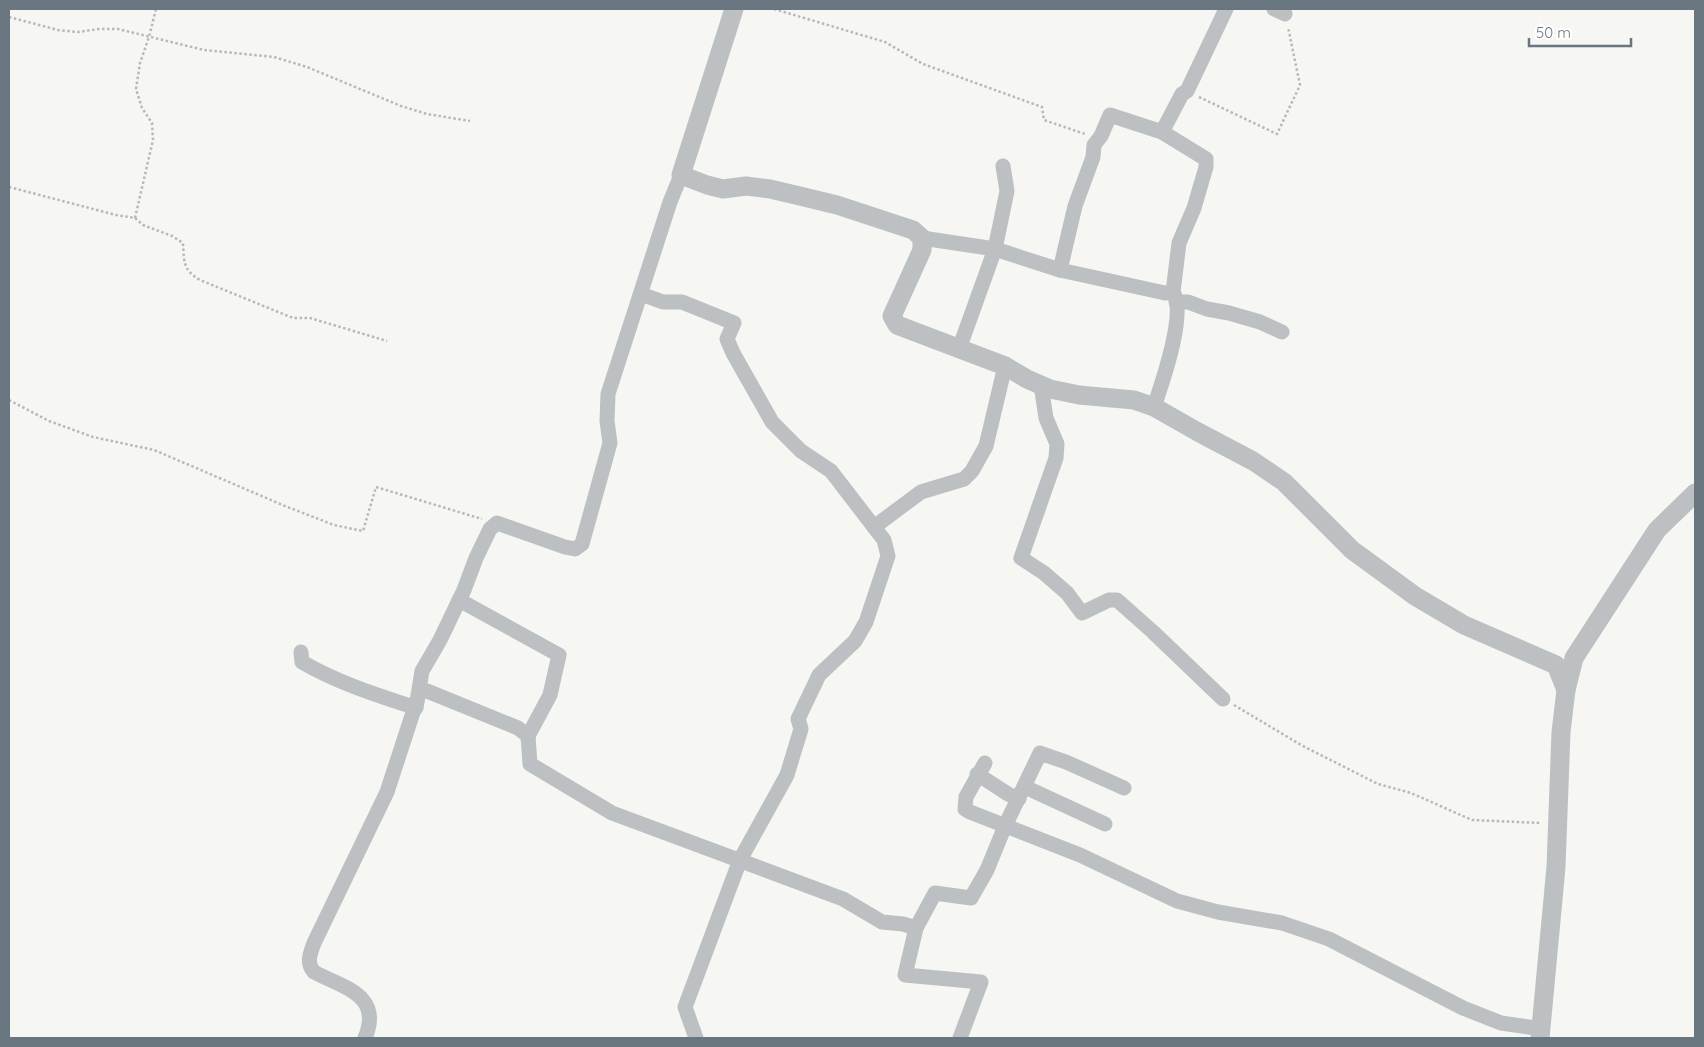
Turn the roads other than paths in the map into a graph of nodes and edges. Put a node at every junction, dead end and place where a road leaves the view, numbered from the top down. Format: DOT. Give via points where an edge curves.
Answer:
graph roads {
  1 [pos="734,9"];
  2 [pos="1226,9"];
  3 [pos="1162,132"];
  4 [pos="1003,166"];
  5 [pos="681,175"];
  6 [pos="922,238"];
  7 [pos="995,249"];
  8 [pos="1060,270"];
  9 [pos="641,294"];
  10 [pos="1174,297"];
  11 [pos="1282,332"];
  12 [pos="959,349"];
  13 [pos="1005,366"];
  14 [pos="1041,385"];
  15 [pos="1154,407"];
  16 [pos="1695,493"];
  17 [pos="874,527"];
  18 [pos="459,600"];
  19 [pos="301,652"];
  20 [pos="1566,690"];
  21 [pos="1223,699"];
  22 [pos="416,708"];
  23 [pos="528,736"];
  24 [pos="1124,788"];
  25 [pos="1022,793"];
  26 [pos="1106,824"];
  27 [pos="1005,826"];
  28 [pos="740,860"];
  29 [pos="916,928"];
  30 [pos="1541,1034"];
  31 [pos="365,1038"];
  32 [pos="696,1038"];
  33 [pos="960,1038"];
  1 -- 5 [label="street"];
  2 -- 3 [label="street" via="1187,91 1182,94"];
  3 -- 8 [label="street" via="1110,115 1094,145"];
  3 -- 10 [label="street" via="1206,159 1194,208 1179,243"];
  4 -- 7 [label="street" via="1007,191"];
  5 -- 6 [label="street" via="723,189 746,186 770,189 837,205 913,230"];
  5 -- 9 [label="street"];
  6 -- 7 [label="street"];
  6 -- 12 [label="street" via="922,250 892,316 897,325"];
  7 -- 8 [label="street"];
  7 -- 12 [label="street"];
  8 -- 10 [label="street" via="1165,292"];
  9 -- 17 [label="street" via="663,302 682,302 734,323 727,339 732,353 772,422 801,451 831,472"];
  9 -- 18 [label="street" via="608,394 610,443 582,544 575,548 565,547 497,523 490,529"];
  10 -- 11 [label="street" via="1260,322"];
  10 -- 15 [label="street" via="1176,330"];
  12 -- 13 [label="street"];
  13 -- 14 [label="street"];
  13 -- 17 [label="street" via="986,446 972,471 964,479 921,492"];
  14 -- 15 [label="street" via="1079,395 1134,400"];
  14 -- 21 [label="street" via="1046,418 1057,444 1056,458 1021,558 1067,593 1082,613 1116,600"];
  15 -- 20 [label="street" via="1253,461 1284,482 1352,550 1415,596 1464,625 1556,665"];
  16 -- 20 [label="street" via="1657,530 1574,658"];
  17 -- 28 [label="street" via="884,540 888,556 866,622 855,641 818,675 798,719 801,728 787,775"];
  18 -- 22 [label="street" via="422,671"];
  18 -- 23 [label="street" via="559,655 550,695"];
  19 -- 22 [label="street" via="302,662 316,671"];
  20 -- 30 [label="street" via="1561,732 1556,867"];
  22 -- 23 [label="street" via="420,691 427,691 518,728"];
  22 -- 31 [label="street" via="387,792 309,958 309,967 314,972 352,991 369,1008"];
  23 -- 28 [label="street" via="530,764 612,813"];
  24 -- 25 [label="street" via="1040,753"];
  25 -- 26 [label="street"];
  25 -- 27 [label="street"];
  25 -- 27 [label="street" via="1008,794 981,769 966,797 965,808 970,812"];
  27 -- 29 [label="street" via="988,870 971,898 935,893"];
  27 -- 30 [label="street" via="1080,855 1177,902 1282,923 1329,938 1463,1008"];
  28 -- 29 [label="street" via="843,899 882,922"];
  28 -- 32 [label="street" via="685,1007"];
  29 -- 33 [label="street" via="905,975 981,982"];
}
